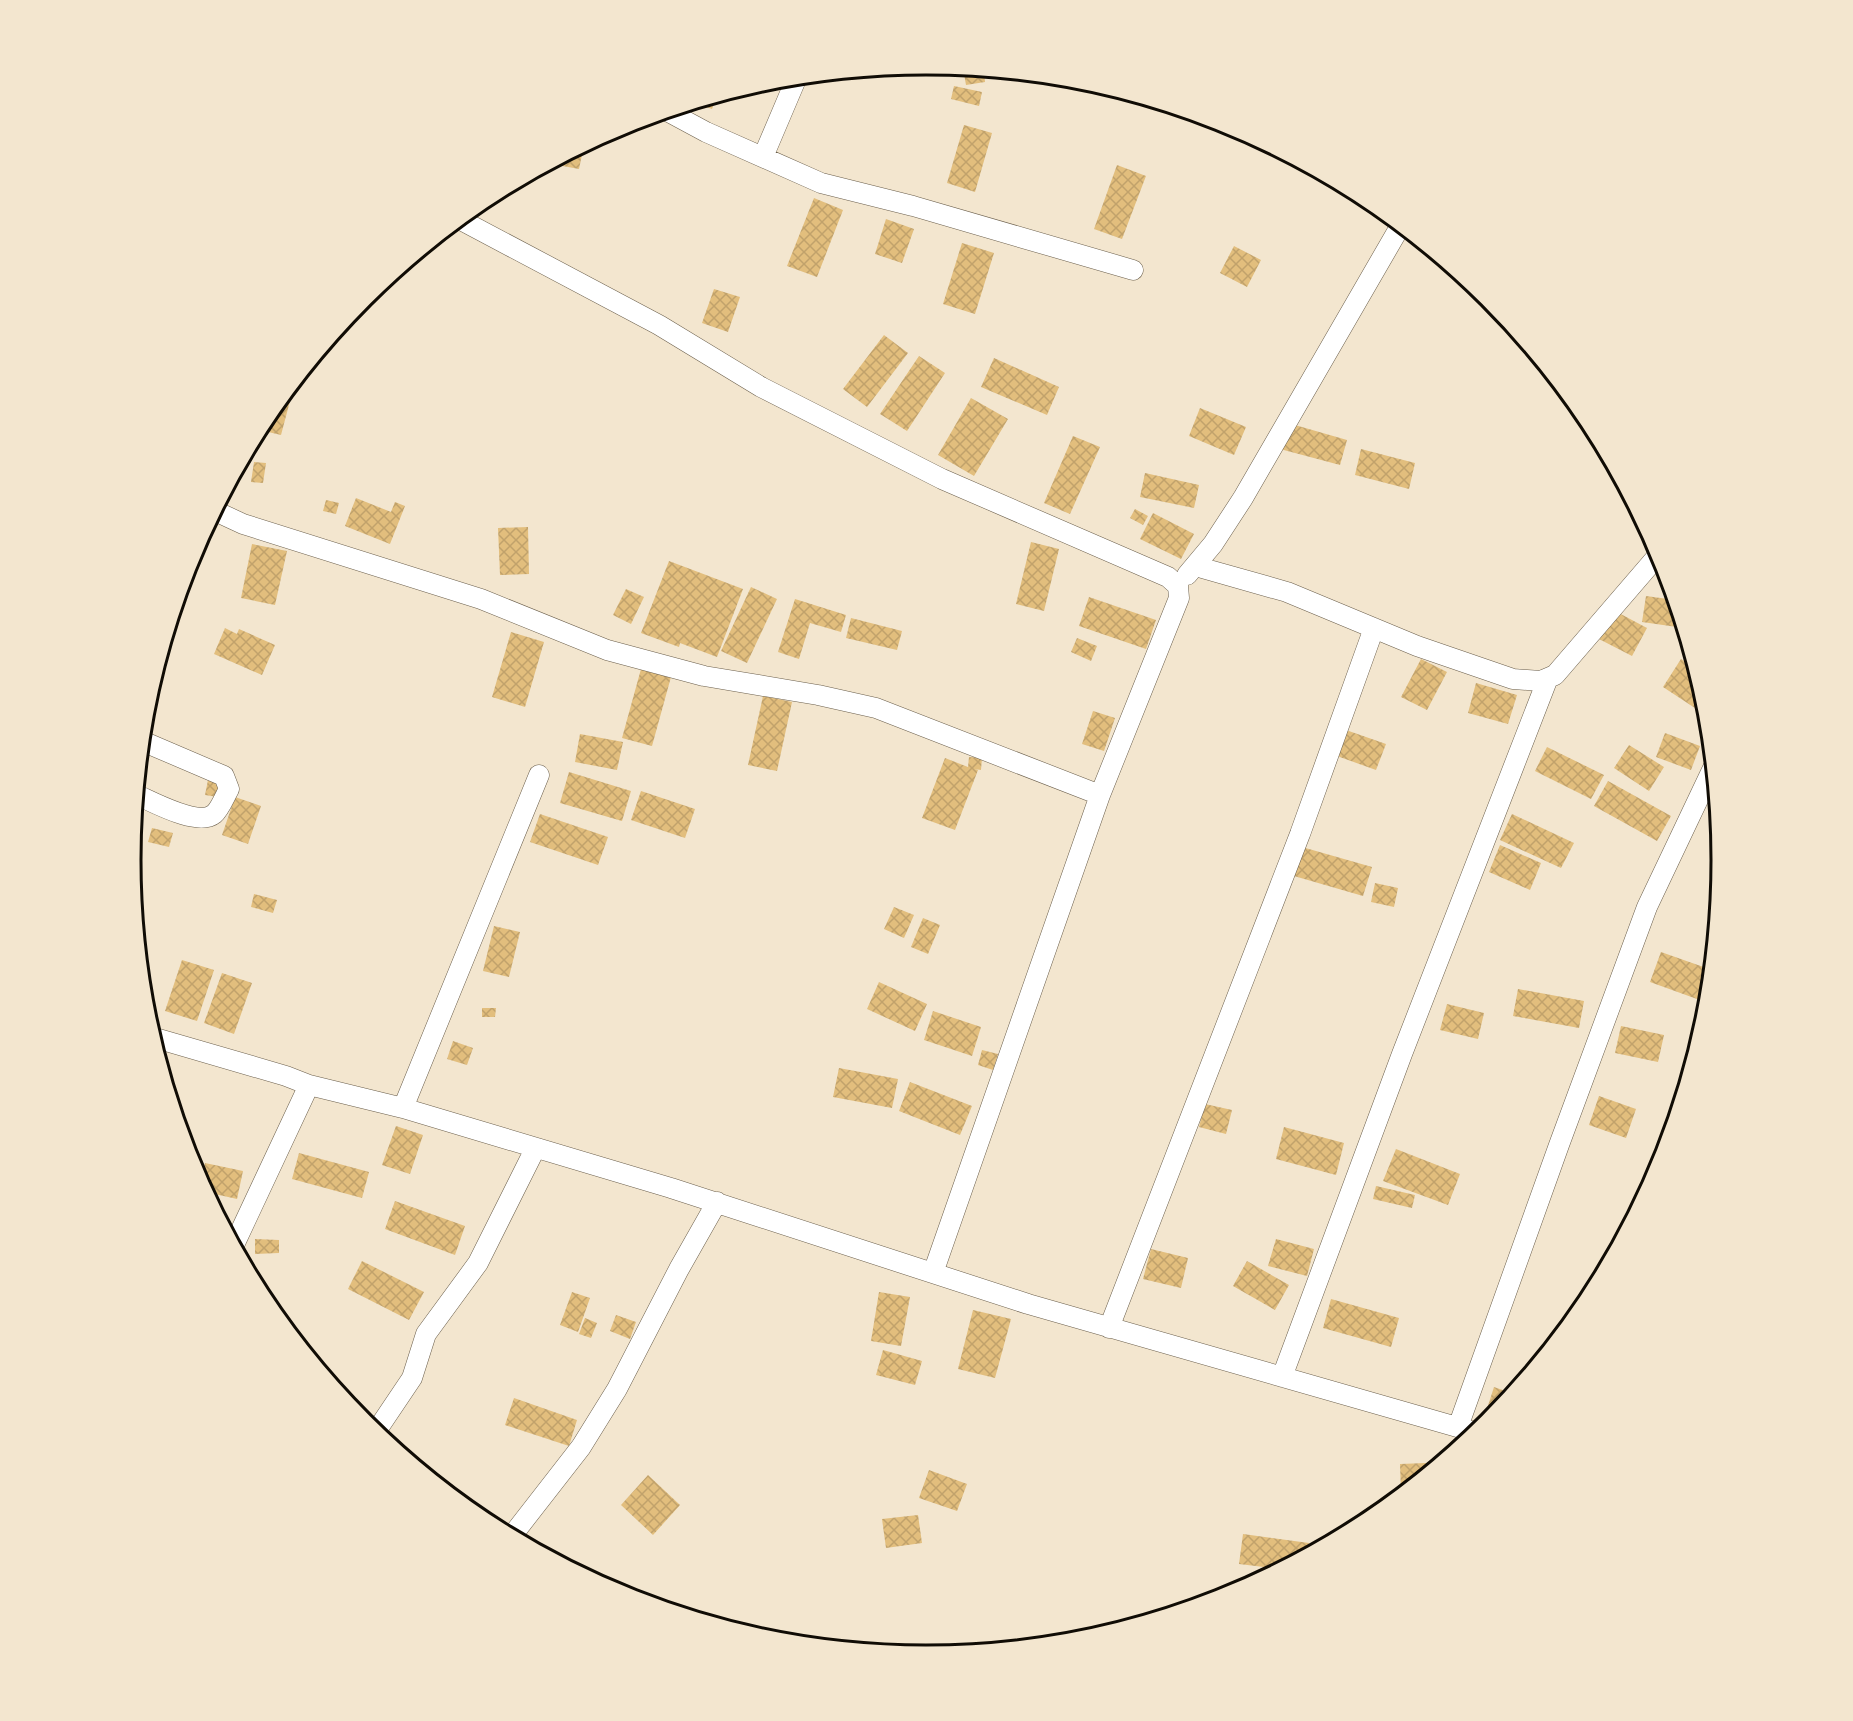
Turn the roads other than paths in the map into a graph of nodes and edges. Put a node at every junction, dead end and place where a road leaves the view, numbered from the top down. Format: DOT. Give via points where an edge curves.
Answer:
graph roads {
  1 [pos="793,87"];
  2 [pos="677,116"];
  3 [pos="763,157"];
  4 [pos="467,223"];
  5 [pos="1397,231"];
  6 [pos="1133,270"];
  7 [pos="222,514"];
  8 [pos="1653,562"];
  9 [pos="1195,566"];
  10 [pos="1178,586"];
  11 [pos="1374,628"];
  12 [pos="1548,678"];
  13 [pos="150,744"];
  14 [pos="539,775"];
  15 [pos="1707,780"];
  16 [pos="1100,795"];
  17 [pos="144,798"];
  18 [pos="162,1040"];
  19 [pos="309,1085"];
  20 [pos="403,1108"];
  21 [pos="535,1149"];
  22 [pos="717,1202"];
  23 [pos="238,1237"];
  24 [pos="933,1273"];
  25 [pos="1109,1328"];
  26 [pos="1282,1377"];
  27 [pos="381,1425"];
  28 [pos="1458,1427"];
  29 [pos="1467,1430"];
  30 [pos="516,1530"];
  1 -- 3 [label="street"];
  2 -- 3 [label="street"];
  3 -- 6 [label="street" via="821,183"];
  4 -- 10 [label="street" via="659,325 761,387 942,478 1168,577"];
  5 -- 9 [label="street" via="1243,498"];
  7 -- 16 [label="street" via="481,599 607,650 704,676 876,708"];
  8 -- 12 [label="street" via="1555,675"];
  9 -- 10 [label="street"];
  9 -- 11 [label="street" via="1287,592"];
  10 -- 16 [label="street" via="1179,598"];
  11 -- 12 [label="street" via="1513,679"];
  11 -- 25 [label="street" via="1300,834"];
  12 -- 26 [label="street"];
  13 -- 17 [label="street" via="224,776 229,789 214,814 204,818 182,815"];
  14 -- 20 [label="street"];
  15 -- 28 [label="street" via="1647,908"];
  16 -- 24 [label="street"];
  18 -- 19 [label="street"];
  19 -- 20 [label="street"];
  19 -- 23 [label="street"];
  20 -- 21 [label="street"];
  21 -- 22 [label="street"];
  21 -- 27 [label="street" via="478,1263 426,1334 412,1378"];
  22 -- 24 [label="street"];
  22 -- 30 [label="street" via="617,1389 581,1447"];
  24 -- 25 [label="street"];
  25 -- 26 [label="street"];
  26 -- 28 [label="street"];
  28 -- 29 [label="street"];
}
